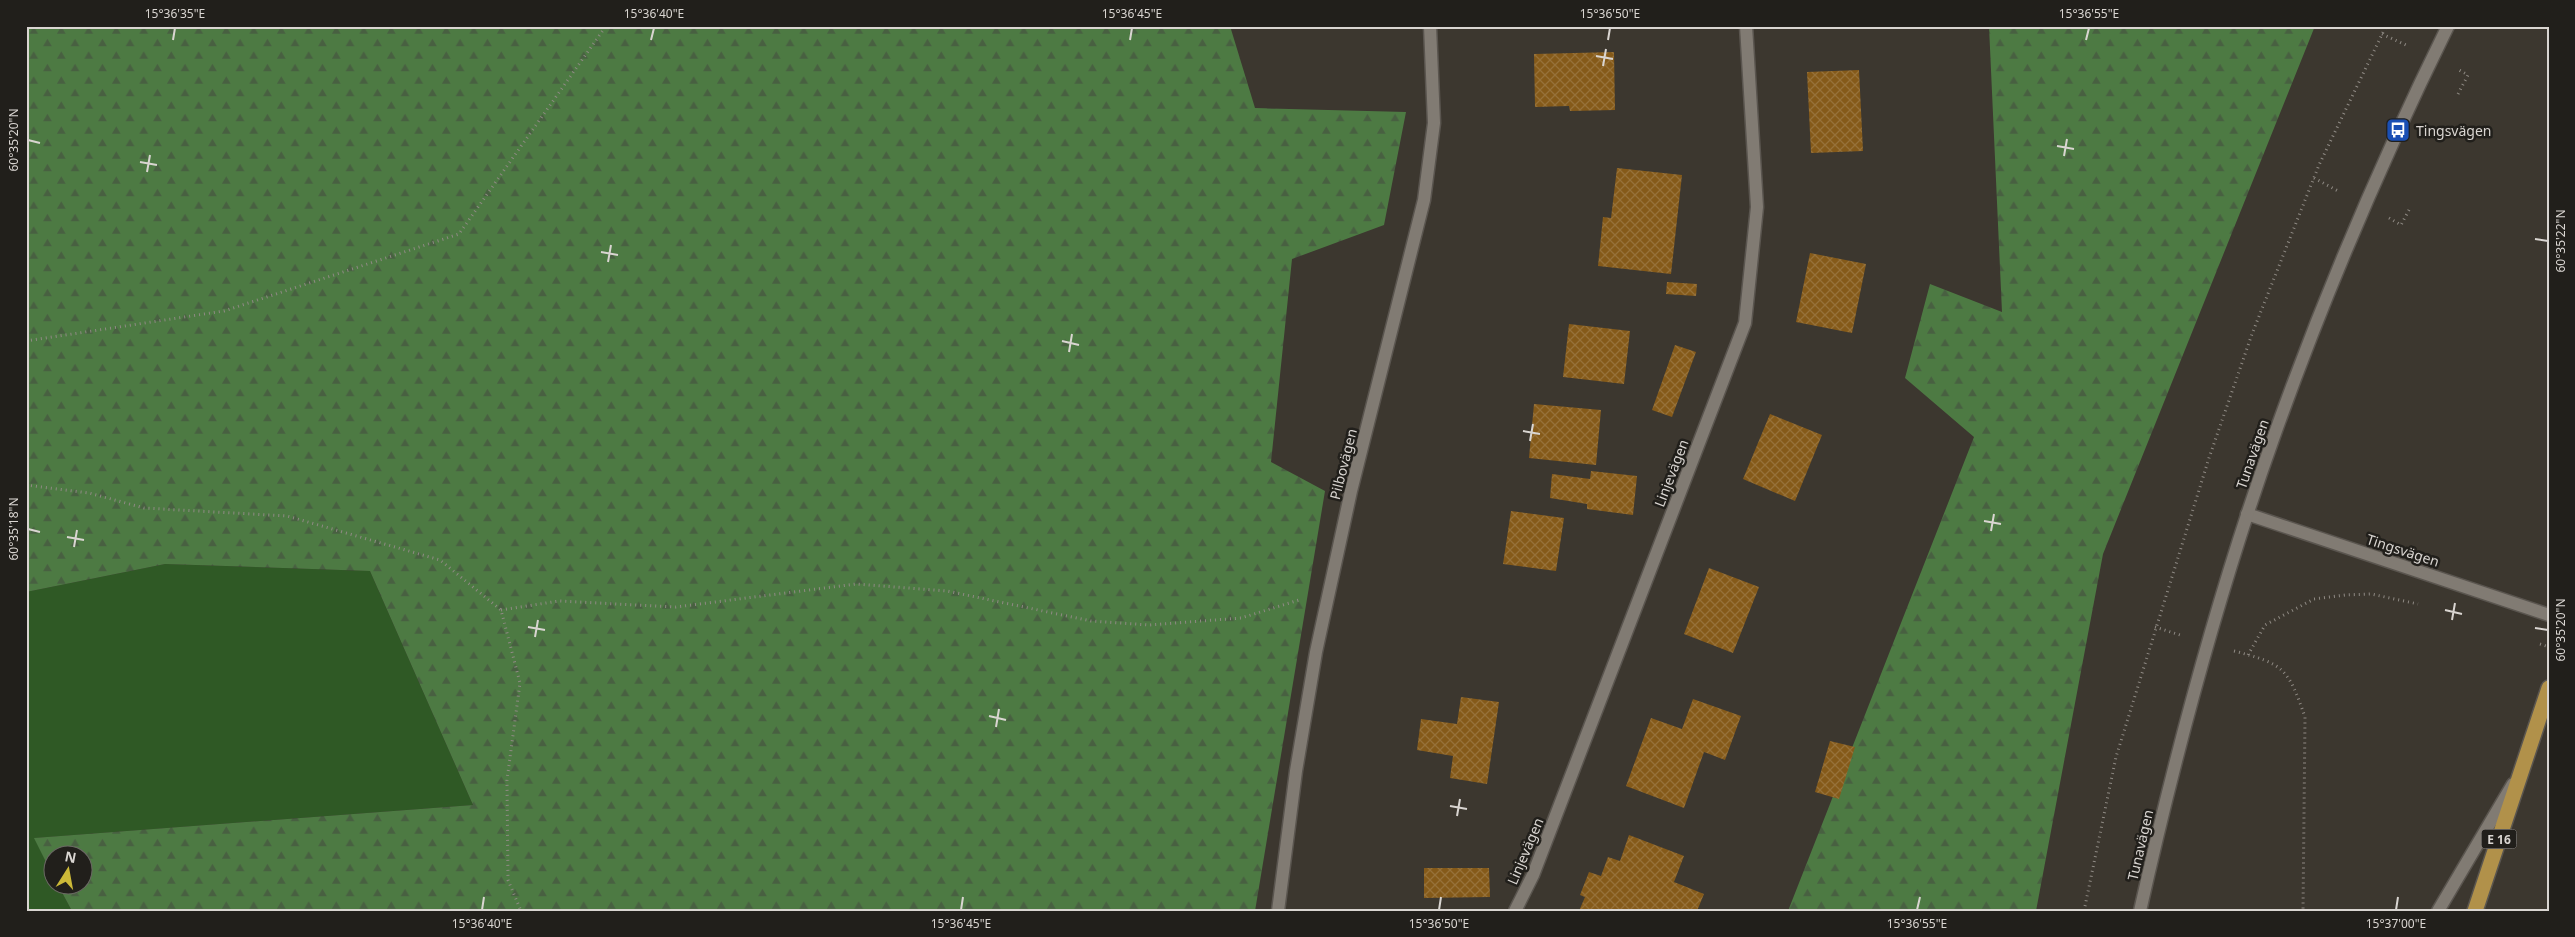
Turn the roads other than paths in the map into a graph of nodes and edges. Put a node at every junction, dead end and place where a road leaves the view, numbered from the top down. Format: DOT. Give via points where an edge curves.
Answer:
graph roads {
  1 [pos="1430,26"];
  2 [pos="1746,26"];
  3 [pos="2448,26"];
  4 [pos="2248,514"];
  5 [pos="2549,615"];
  6 [pos="2549,688"];
  7 [pos="2523,767"];
  8 [pos="1278,911"];
  9 [pos="1515,911"];
  10 [pos="2140,911"];
  11 [pos="2438,911"];
  12 [pos="2475,911"];
  1 -- 8 [label="street, Pilbovägen" via="1434,123 1425,192 1351,491 1330,590 1296,771"];
  2 -- 9 [label="street, Linjevägen" via="1757,207 1745,323 1533,875"];
  3 -- 4 [label="street, Tunavägen" via="2364,205 2272,439"];
  4 -- 5 [label="street, Tingsvägen"];
  4 -- 10 [label="street, Tunavägen" via="2207,644 2167,793"];
  6 -- 7 [label="highway, E 16"];
  7 -- 11 [label="street"];
  7 -- 12 [label="highway, E 16"];
}
